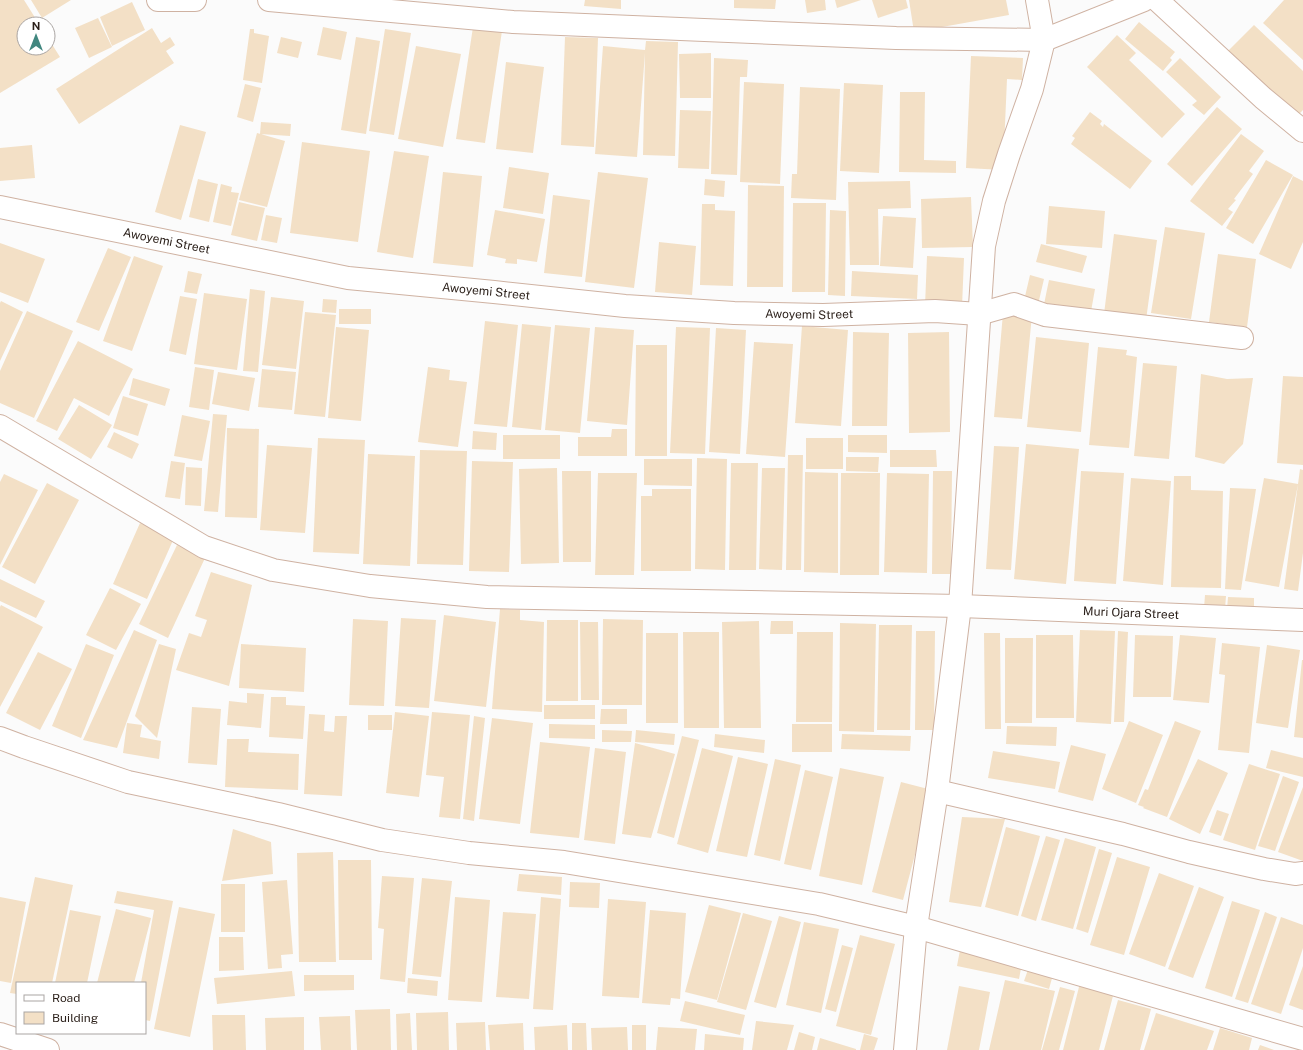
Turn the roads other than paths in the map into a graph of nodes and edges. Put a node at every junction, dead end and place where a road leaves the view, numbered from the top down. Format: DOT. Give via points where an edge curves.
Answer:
graph roads {
  1 [pos="158,0"];
  2 [pos="195,0"];
  3 [pos="269,0"];
  4 [pos="1037,0"];
  5 [pos="1144,0"];
  6 [pos="1157,0"];
  7 [pos="1044,40"];
  8 [pos="1303,131"];
  9 [pos="0,208"];
  10 [pos="979,314"];
  11 [pos="1242,338"];
  12 [pos="0,426"];
  13 [pos="960,606"];
  14 [pos="1303,620"];
  15 [pos="0,738"];
  16 [pos="937,791"];
  17 [pos="1303,873"];
  18 [pos="916,927"];
  19 [pos="0,1034"];
  20 [pos="1303,1039"];
  21 [pos="48,1050"];
  22 [pos="905,1050"];
  1 -- 2 [label="street"];
  3 -- 7 [label="street" via="513,22 896,38"];
  4 -- 7 [label="street"];
  5 -- 7 [label="street"];
  6 -- 8 [label="street" via="1263,98"];
  7 -- 10 [label="street" via="1032,89 994,201 984,246"];
  9 -- 10 [label="street, Awoyemi Street" via="348,278 625,306 734,313 823,315 935,311"];
  10 -- 11 [label="street, Awoyemi Street" via="1014,304 1045,315"];
  10 -- 13 [label="street"];
  12 -- 13 [label="street, Muri Ojara Street" via="204,547 273,570 370,586 487,597"];
  13 -- 14 [label="street, Muri Ojara Street"];
  13 -- 16 [label="street"];
  15 -- 18 [label="street" via="128,782 278,814 382,840 469,853 564,862 672,879 819,904"];
  16 -- 17 [label="street" via="1264,869"];
  16 -- 18 [label="street"];
  18 -- 20 [label="street"];
  18 -- 22 [label="street"];
  19 -- 21 [label="street"];
}
